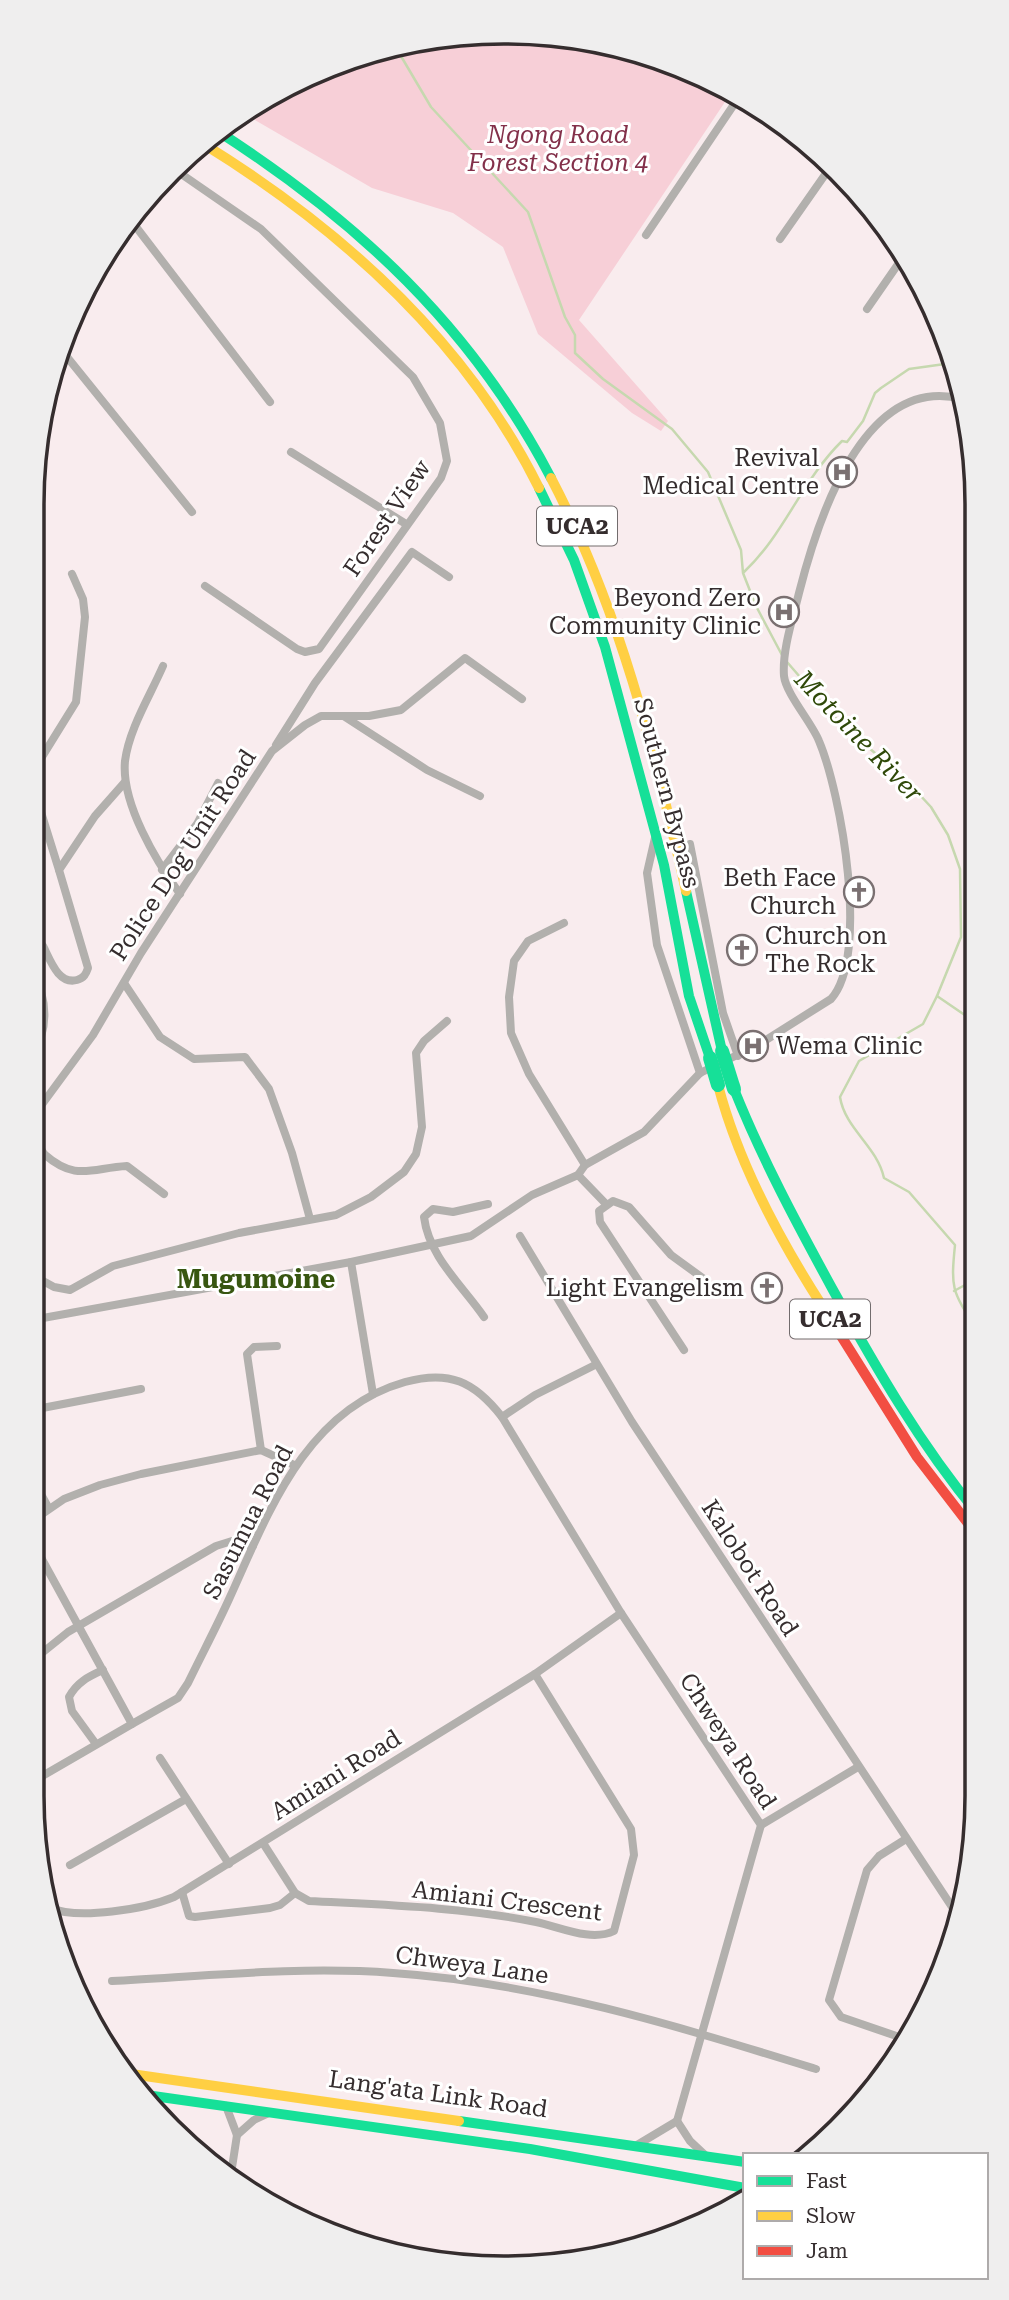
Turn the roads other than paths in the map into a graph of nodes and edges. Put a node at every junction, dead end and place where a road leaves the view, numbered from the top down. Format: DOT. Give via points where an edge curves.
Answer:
graph roads {
  1 [pos="734,104"];
  2 [pos="227,137"];
  3 [pos="212,149"];
  4 [pos="825,174"];
  5 [pos="183,175"];
  6 [pos="137,227"];
  7 [pos="646,235"];
  8 [pos="780,239"];
  9 [pos="898,264"];
  10 [pos="867,309"];
  11 [pos="68,358"];
  12 [pos="953,398"];
  13 [pos="271,401"];
  14 [pos="291,452"];
  15 [pos="192,512"];
  16 [pos="406,524"];
  17 [pos="72,574"];
  18 [pos="449,577"];
  19 [pos="205,586"];
  20 [pos="163,666"];
  21 [pos="522,699"];
  22 [pos="343,715"];
  23 [pos="272,751"];
  24 [pos="44,754"];
  25 [pos="125,782"];
  26 [pos="218,783"];
  27 [pos="480,796"];
  28 [pos="44,821"];
  29 [pos="655,838"];
  30 [pos="690,844"];
  31 [pos="59,870"];
  32 [pos="162,870"];
  33 [pos="180,894"];
  34 [pos="565,922"];
  35 [pos="44,948"];
  36 [pos="124,983"];
  37 [pos="447,1021"];
  38 [pos="716,1054"];
  39 [pos="738,1056"];
  40 [pos="700,1073"];
  41 [pos="44,1102"];
  42 [pos="44,1154"];
  43 [pos="585,1165"];
  44 [pos="578,1175"];
  45 [pos="164,1194"];
  46 [pos="606,1204"];
  47 [pos="488,1205"];
  48 [pos="310,1219"];
  49 [pos="520,1236"];
  50 [pos="433,1246"];
  51 [pos="351,1262"];
  52 [pos="704,1279"];
  53 [pos="44,1282"];
  54 [pos="484,1317"];
  55 [pos="44,1318"];
  56 [pos="277,1346"];
  57 [pos="684,1350"];
  58 [pos="595,1365"];
  59 [pos="141,1389"];
  60 [pos="373,1394"];
  61 [pos="44,1408"];
  62 [pos="502,1416"];
  63 [pos="261,1450"];
  64 [pos="294,1465"];
  65 [pos="965,1498"];
  66 [pos="44,1500"];
  67 [pos="48,1507"];
  68 [pos="44,1510"];
  69 [pos="965,1519"];
  70 [pos="253,1546"];
  71 [pos="44,1563"];
  72 [pos="621,1613"];
  73 [pos="78,1626"];
  74 [pos="44,1652"];
  75 [pos="103,1670"];
  76 [pos="535,1674"];
  77 [pos="132,1724"];
  78 [pos="96,1744"];
  79 [pos="160,1758"];
  80 [pos="858,1767"];
  81 [pos="44,1775"];
  82 [pos="186,1799"];
  83 [pos="761,1825"];
  84 [pos="906,1839"];
  85 [pos="262,1843"];
  86 [pos="229,1864"];
  87 [pos="70,1865"];
  88 [pos="182,1892"];
  89 [pos="295,1894"];
  90 [pos="952,1907"];
  91 [pos="58,1910"];
  92 [pos="112,1981"];
  93 [pos="702,2034"];
  94 [pos="897,2036"];
  95 [pos="816,2069"];
  96 [pos="138,2075"];
  97 [pos="156,2096"];
  98 [pos="226,2106"];
  99 [pos="271,2112"];
  100 [pos="677,2121"];
  101 [pos="237,2135"];
  102 [pos="638,2145"];
  103 [pos="707,2157"];
  104 [pos="743,2162"];
  105 [pos="231,2166"];
  106 [pos="743,2188"];
  1 -- 7 [label="street"];
  2 -- 38 [label="main road, Southern Bypass / UCA2" via="309,190 411,283 487,370 548,469 594,565 634,685 677,851"];
  3 -- 29 [label="main road, Southern Bypass / UCA2" via="283,195 365,264 440,341 490,404 543,494 585,587 625,715"];
  4 -- 8 [label="street"];
  5 -- 16 [label="street, Forest View" via="261,229 421,387 440,423 447,461 441,478"];
  6 -- 13 [label="street"];
  9 -- 10 [label="street"];
  11 -- 15 [label="street"];
  12 -- 39 [label="street" via="927,395 902,405 883,420 858,450 823,510 808,555 784,678 819,742 841,819 848,872 847,967 831,999"];
  14 -- 16 [label="street"];
  16 -- 19 [label="street, Forest View" via="324,644 313,652 297,649"];
  17 -- 24 [label="street" via="85,617 76,702"];
  18 -- 23 [label="street" via="411,552 301,703"];
  20 -- 25 [label="street" via="129,744"];
  21 -- 22 [label="street, Police Dog Unit Road" via="465,658 401,710"];
  22 -- 23 [label="street, Police Dog Unit Road" via="314,719"];
  22 -- 27 [label="street" via="427,770"];
  23 -- 33 [label="street, Police Dog Unit Road"];
  25 -- 31 [label="street" via="95,816"];
  25 -- 32 [label="street"];
  26 -- 32 [label="street" via="197,824"];
  28 -- 31 [label="street"];
  29 -- 38 [label="main road, Southern Bypass / UCA2" via="676,915 689,997"];
  29 -- 40 [label="street" via="647,873 657,945"];
  30 -- 39 [label="street" via="723,1013"];
  31 -- 35 [label="street" via="87,972 67,980"];
  32 -- 33 [label="street"];
  33 -- 36 [label="street, Police Dog Unit Road"];
  34 -- 43 [label="street" via="528,941 514,961 511,1033 529,1074"];
  36 -- 41 [label="street, Police Dog Unit Road"];
  36 -- 48 [label="street" via="160,1037 194,1059 245,1057 269,1088"];
  37 -- 48 [label="street" via="416,1053 422,1127 416,1154 404,1172 352,1208"];
  38 -- 65 [label="main road, Southern Bypass / UCA2, bridge" via="777,1190 847,1319 925,1447"];
  38 -- 69 [label="main road, Southern Bypass / UCA2, bridge" via="718,1085 737,1143 798,1268 910,1447"];
  39 -- 40 [label="street"];
  40 -- 43 [label="street" via="644,1132"];
  42 -- 45 [label="street" via="76,1172 127,1166"];
  43 -- 44 [label="street"];
  44 -- 46 [label="street"];
  44 -- 50 [label="street" via="532,1195 471,1236"];
  46 -- 52 [label="street" via="618,1200 629,1207 671,1255"];
  46 -- 57 [label="street" via="597,1216 600,1222"];
  47 -- 50 [label="street" via="463,1211 429,1210 424,1221"];
  48 -- 53 [label="street" via="113,1266 70,1290"];
  49 -- 58 [label="street, Kalobot Road"];
  50 -- 51 [label="street"];
  50 -- 54 [label="street" via="443,1266"];
  51 -- 55 [label="street"];
  51 -- 60 [label="street"];
  56 -- 63 [label="street" via="254,1347 247,1354"];
  58 -- 62 [label="street"];
  58 -- 80 [label="street, Kalobot Road"];
  59 -- 61 [label="street"];
  60 -- 62 [label="street, Sasumua Road" via="426,1377 455,1379 483,1393"];
  60 -- 64 [label="street, Sasumua Road" via="336,1418"];
  62 -- 72 [label="street, Chweya Road"];
  63 -- 64 [label="street"];
  63 -- 67 [label="street" via="110,1482"];
  64 -- 70 [label="street, Sasumua Road"];
  66 -- 67 [label="street"];
  67 -- 68 [label="street"];
  70 -- 73 [label="street" via="232,1541 216,1546"];
  70 -- 77 [label="street, Sasumua Road" via="178,1698"];
  71 -- 73 [label="street"];
  72 -- 76 [label="street, Amiani Road"];
  72 -- 83 [label="street, Chweya Road"];
  73 -- 74 [label="street"];
  73 -- 75 [label="street"];
  75 -- 77 [label="street"];
  75 -- 78 [label="street" via="80,1682 69,1697 72,1711"];
  76 -- 85 [label="street, Amiani Road"];
  76 -- 89 [label="street, Amiani Crescent" via="631,1829 634,1855 614,1931 594,1935 534,1921 310,1901"];
  77 -- 78 [label="street, Sasumua Road"];
  78 -- 81 [label="street, Sasumua Road"];
  79 -- 82 [label="street"];
  80 -- 83 [label="street"];
  80 -- 84 [label="street, Kalobot Road"];
  82 -- 86 [label="street"];
  82 -- 87 [label="street"];
  83 -- 93 [label="street, Chweya Road"];
  84 -- 90 [label="street, Kalobot Road"];
  84 -- 94 [label="street" via="867,1870 829,2000 841,2017"];
  85 -- 86 [label="street, Amiani Road"];
  85 -- 89 [label="street"];
  86 -- 88 [label="street, Amiani Road"];
  88 -- 89 [label="street" via="189,1916 195,1917 270,1908"];
  88 -- 91 [label="street, Amiani Road" via="161,1902 119,1909"];
  92 -- 93 [label="street, Chweya Lane" via="329,1970 391,1972 538,1992"];
  93 -- 95 [label="street, Chweya Lane"];
  93 -- 100 [label="street, Chweya Road"];
  96 -- 102 [label="main road, Lang'ata Link Road"];
  97 -- 98 [label="main road, Lang'ata Link Road"];
  98 -- 99 [label="main road, Lang'ata Link Road"];
  98 -- 101 [label="street"];
  99 -- 101 [label="street"];
  99 -- 106 [label="main road, Lang'ata Link Road" via="530,2149"];
  100 -- 102 [label="street"];
  100 -- 103 [label="street"];
  101 -- 105 [label="street"];
  102 -- 103 [label="main road, Lang'ata Link Road"];
  103 -- 104 [label="main road, Lang'ata Link Road"];
}
